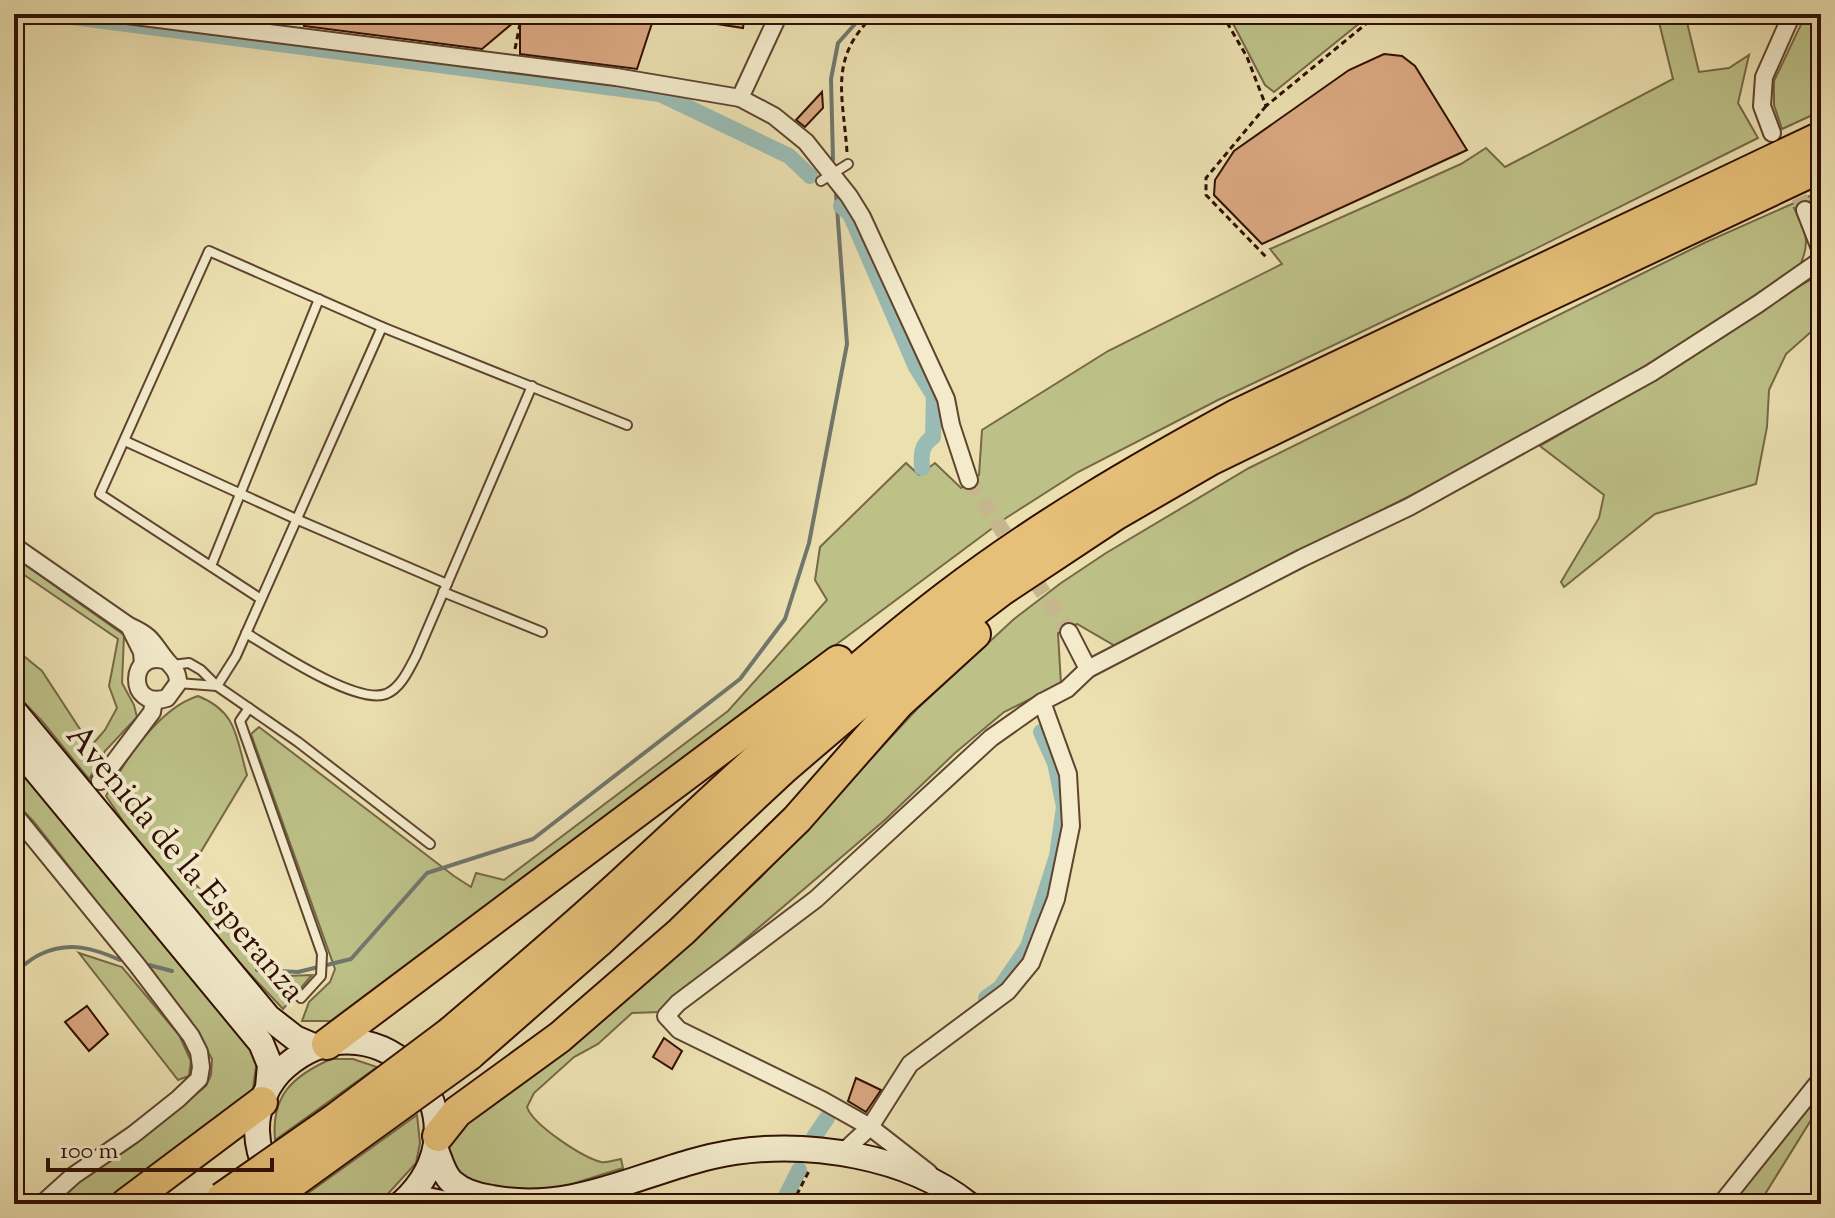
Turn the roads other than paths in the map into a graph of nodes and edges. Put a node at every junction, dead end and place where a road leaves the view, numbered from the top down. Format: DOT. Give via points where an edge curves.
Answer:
graph roads {
  1 [pos="119,14"];
  2 [pos="779,14"];
  3 [pos="1792,14"];
  4 [pos="740,98"];
  5 [pos="1772,133"];
  6 [pos="1821,137"];
  7 [pos="848,164"];
  8 [pos="1821,167"];
  9 [pos="826,178"];
  10 [pos="1805,210"];
  11 [pos="1821,251"];
  12 [pos="1821,260"];
  13 [pos="319,299"];
  14 [pos="382,327"];
  15 [pos="532,386"];
  16 [pos="627,425"];
  17 [pos="125,441"];
  18 [pos="969,480"];
  19 [pos="240,493"];
  20 [pos="1115,515"];
  21 [pos="296,519"];
  22 [pos="14,546"];
  23 [pos="211,566"];
  24 [pos="987,567"];
  25 [pos="445,588"];
  26 [pos="261,599"];
  27 [pos="129,626"];
  28 [pos="542,632"];
  29 [pos="1069,632"];
  30 [pos="246,633"];
  31 [pos="170,663"];
  32 [pos="143,664"];
  33 [pos="1088,669"];
  34 [pos="178,683"];
  35 [pos="217,686"];
  36 [pos="154,700"];
  37 [pos="1042,702"];
  38 [pos="249,708"];
  39 [pos="14,711"];
  40 [pos="14,744"];
  41 [pos="100,781"];
  42 [pos="14,814"];
  43 [pos="430,844"];
  44 [pos="301,998"];
  45 [pos="460,1044"];
  46 [pos="322,1045"];
  47 [pos="1821,1079"];
  48 [pos="265,1095"];
  49 [pos="870,1127"];
  50 [pos="437,1143"];
  51 [pos="832,1151"];
  52 [pos="947,1187"];
  53 [pos="217,1201"];
  54 [pos="545,1203"];
  55 [pos="42,1204"];
  56 [pos="126,1204"];
  57 [pos="263,1204"];
  58 [pos="295,1204"];
  59 [pos="401,1204"];
  60 [pos="446,1204"];
  61 [pos="968,1204"];
  62 [pos="1721,1204"];
  1 -- 4 [label="street" via="616,77"];
  2 -- 4 [label="street"];
  3 -- 5 [label="street" via="1764,77 1762,106"];
  4 -- 9 [label="street" via="806,142"];
  6 -- 24 [label="highway" via="1238,414 1130,474"];
  7 -- 9 [label="lane"];
  8 -- 20 [label="highway" via="1210,460"];
  9 -- 18 [label="street" via="862,217 902,301 946,399"];
  10 -- 11 [label="street"];
  12 -- 33 [label="street" via="1651,373 1409,507"];
  13 -- 14 [label="lane"];
  13 -- 17 [label="lane" via="209,251"];
  13 -- 19 [label="lane"];
  14 -- 15 [label="lane"];
  14 -- 21 [label="lane"];
  15 -- 16 [label="lane"];
  15 -- 25 [label="lane"];
  17 -- 19 [label="lane"];
  17 -- 23 [label="lane" via="100,494"];
  19 -- 21 [label="lane"];
  19 -- 23 [label="lane"];
  20 -- 45 [label="highway" via="915,656 784,768 598,942"];
  20 -- 50 [label="highway" via="1089,546 1043,578 898,704 797,819 681,932 560,1037 457,1112"];
  21 -- 25 [label="lane"];
  21 -- 26 [label="lane"];
  22 -- 27 [label="street"];
  23 -- 26 [label="lane"];
  24 -- 45 [label="highway" via="785,731"];
  24 -- 46 [label="highway" via="942,585"];
  25 -- 28 [label="lane"];
  25 -- 30 [label="lane" via="402,681 388,693 370,696 339,685"];
  26 -- 30 [label="lane"];
  27 -- 31 [label="street" via="158,646"];
  27 -- 32 [label="street"];
  29 -- 33 [label="street"];
  30 -- 35 [label="lane"];
  31 -- 32 [label="street" via="155,659"];
  31 -- 34 [label="street"];
  31 -- 35 [label="lane" via="189,663"];
  32 -- 36 [label="street" via="137,683 142,694"];
  33 -- 37 [label="street" via="1067,689"];
  34 -- 35 [label="lane"];
  34 -- 36 [label="street" via="172,695"];
  35 -- 38 [label="lane"];
  36 -- 41 [label="street" via="152,712"];
  37 -- 49 [label="street" via="1068,774 1071,826 1056,899 1031,963 1008,991 910,1064"];
  37 -- 49 [label="street" via="991,738 816,899 666,1016 679,1030"];
  38 -- 43 [label="lane"];
  38 -- 44 [label="lane" via="240,721 322,954 321,976"];
  39 -- 46 [label="main road, Avenida de la Esperanza" via="268,1017 295,1038"];
  40 -- 48 [label="main road, Avenida de la Esperanza" via="261,1043 270,1065"];
  42 -- 55 [label="street" via="191,1036 201,1067 199,1079 178,1099"];
  45 -- 53 [label="highway, bridge" via="335,1119"];
  45 -- 57 [label="highway, bridge"];
  46 -- 48 [label="main road" via="281,1070"];
  46 -- 50 [label="main road" via="355,1042 382,1048 406,1063 424,1083 435,1109"];
  47 -- 62 [label="street"];
  48 -- 56 [label="highway"];
  48 -- 58 [label="main road, Avenida de la Esperanza" via="257,1129 260,1156 271,1180"];
  49 -- 51 [label="street"];
  49 -- 52 [label="street"];
  50 -- 54 [label="main road" via="451,1181 475,1195"];
  50 -- 59 [label="main road" via="429,1171"];
  51 -- 52 [label="main road" via="871,1158"];
  51 -- 54 [label="main road" via="737,1152"];
  52 -- 61 [label="main road"];
  59 -- 60 [label="main road"];
}
